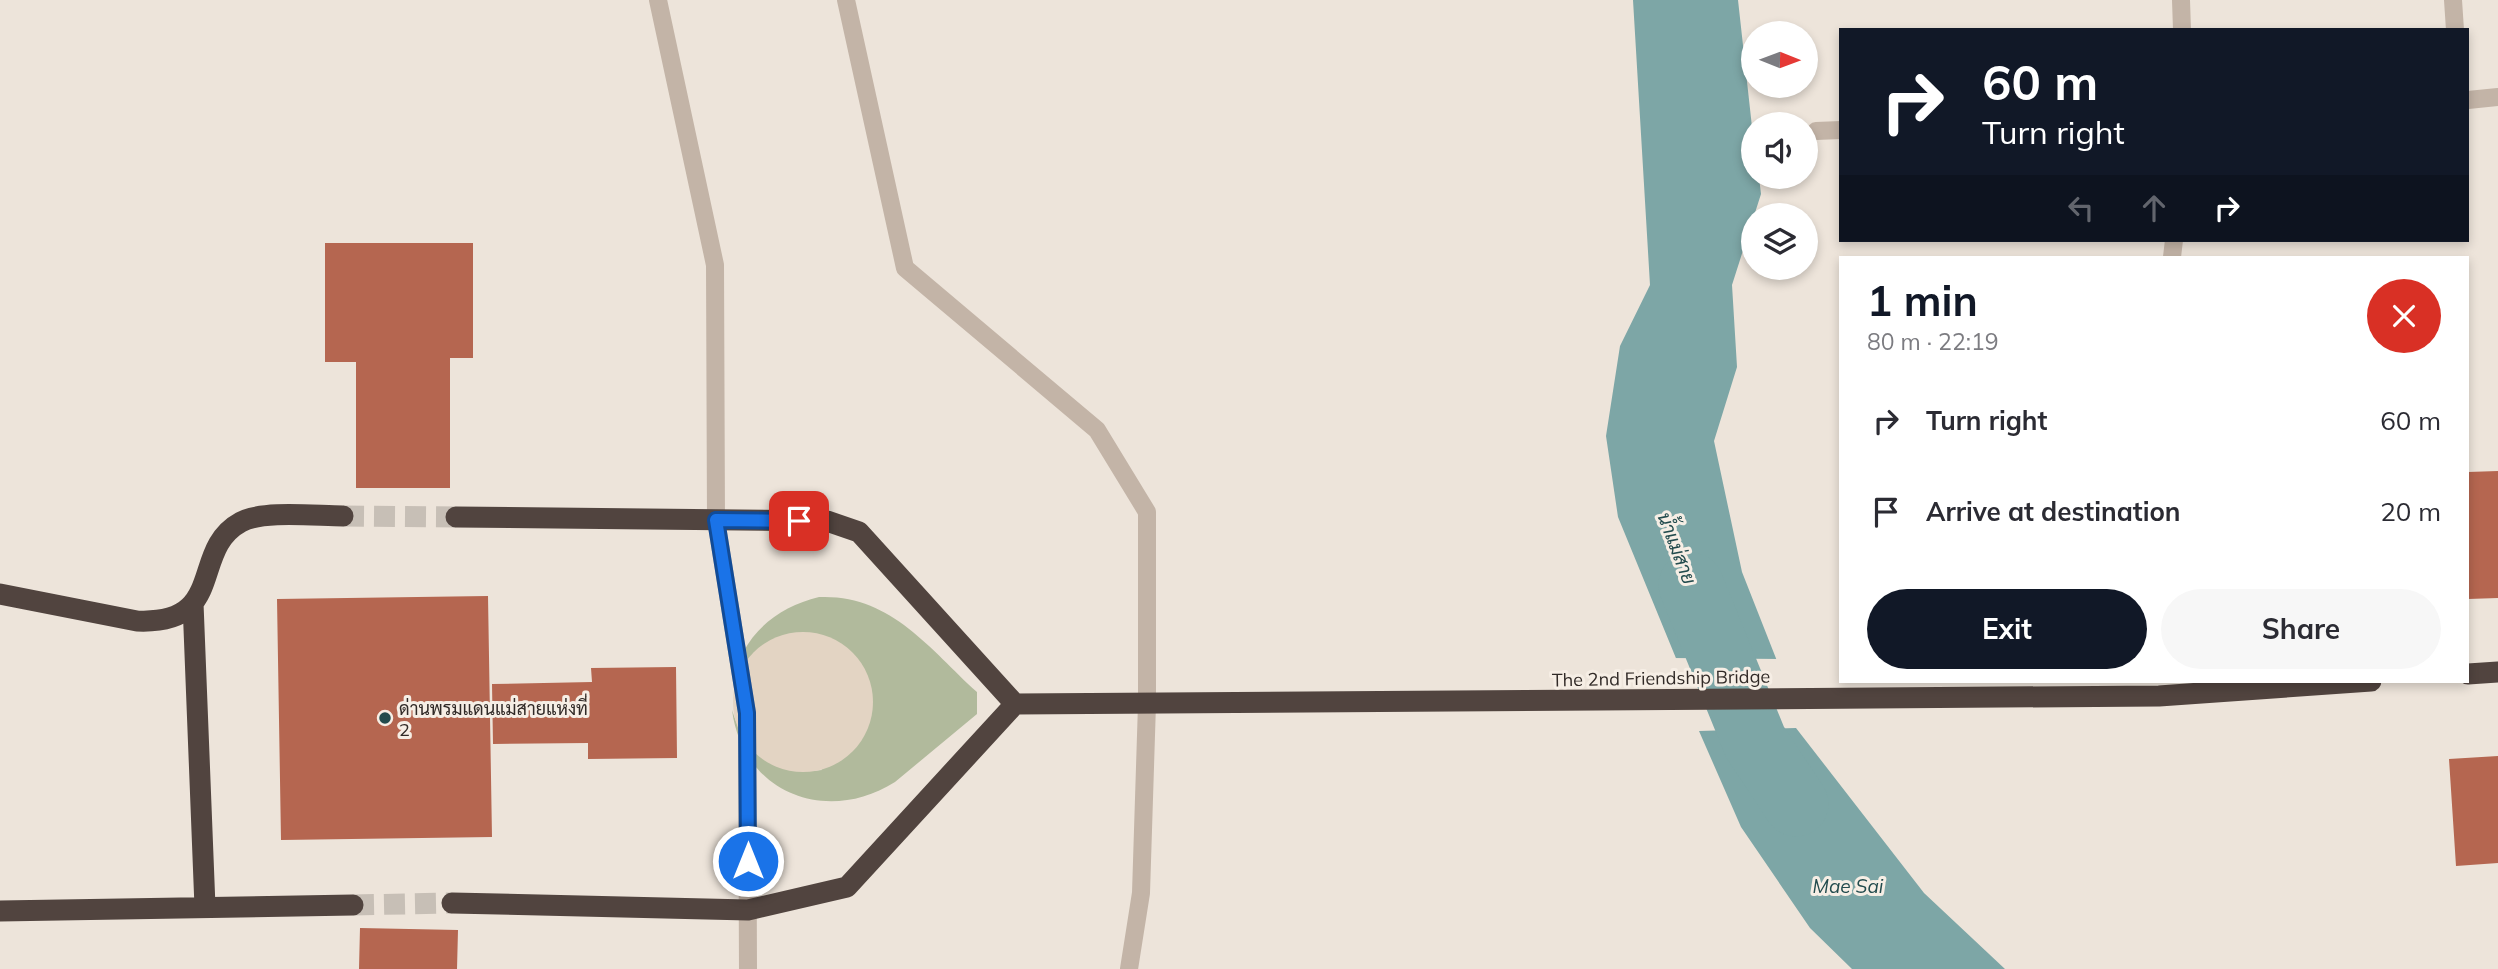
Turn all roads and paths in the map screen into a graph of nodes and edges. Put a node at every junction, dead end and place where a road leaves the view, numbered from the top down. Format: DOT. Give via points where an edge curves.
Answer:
graph roads {
  1 [pos="658,0"];
  2 [pos="846,0"];
  3 [pos="2181,0"];
  4 [pos="2453,0"];
  5 [pos="2182,28"];
  6 [pos="2455,28"];
  7 [pos="2498,97"];
  8 [pos="2469,100"];
  9 [pos="1839,130"];
  10 [pos="1818,131"];
  11 [pos="343,516"];
  12 [pos="456,517"];
  13 [pos="716,520"];
  14 [pos="0,594"];
  15 [pos="193,603"];
  16 [pos="2498,672"];
  17 [pos="2469,674"];
  18 [pos="2343,683"];
  19 [pos="1015,704"];
  20 [pos="1147,704"];
  21 [pos="452,903"];
  22 [pos="353,905"];
  23 [pos="205,907"];
  24 [pos="748,910"];
  25 [pos="0,911"];
  26 [pos="748,969"];
  27 [pos="1129,969"];
  1 -- 13 [label="street" via="715,265"];
  2 -- 20 [label="street" via="905,268 1097,430 1147,512"];
  3 -- 5 [label="street"];
  4 -- 6 [label="street"];
  7 -- 8 [label="street"];
  9 -- 10 [label="street"];
  11 -- 15 [label="highway" via="242,521 217,545 205,586"];
  12 -- 13 [label="highway"];
  13 -- 19 [label="highway" via="827,521 859,532"];
  13 -- 24 [label="street" via="747,713"];
  14 -- 15 [label="highway" via="157,622 177,616"];
  15 -- 23 [label="highway"];
  16 -- 17 [label="highway"];
  18 -- 20 [label="highway, The 2nd Friendship Bridge" via="2159,696"];
  19 -- 20 [label="highway, The 2nd Friendship Bridge"];
  19 -- 24 [label="highway" via="846,887"];
  20 -- 27 [label="street" via="1141,893"];
  21 -- 24 [label="highway"];
  22 -- 23 [label="highway"];
  23 -- 25 [label="highway"];
  24 -- 26 [label="street"];
}
